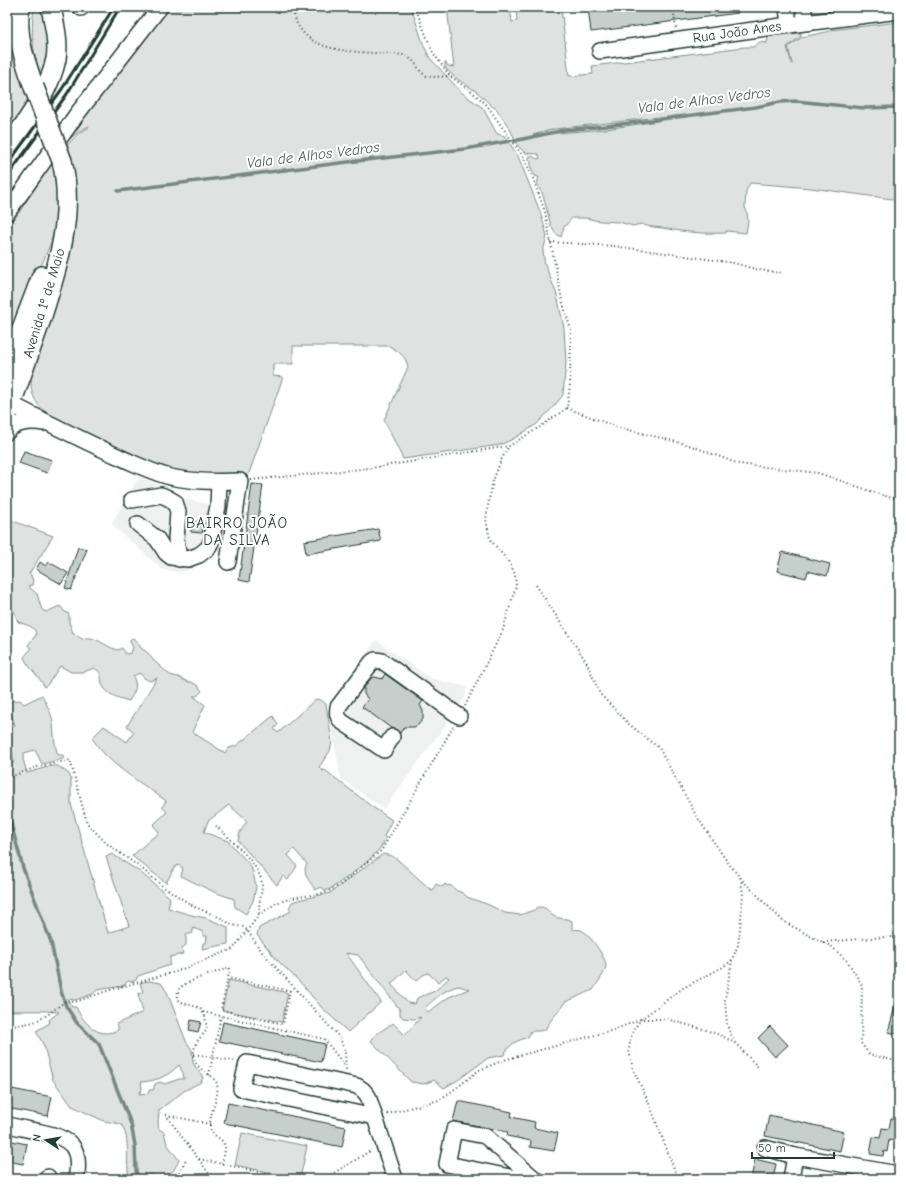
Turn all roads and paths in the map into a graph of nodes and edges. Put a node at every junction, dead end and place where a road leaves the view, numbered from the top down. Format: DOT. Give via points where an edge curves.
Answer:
graph roads {
  1 [pos="10,7"];
  2 [pos="20,7"];
  3 [pos="29,7"];
  4 [pos="51,7"];
  5 [pos="160,7"];
  6 [pos="294,7"];
  7 [pos="415,7"];
  8 [pos="673,7"];
  9 [pos="787,7"];
  10 [pos="804,7"];
  11 [pos="899,11"];
  12 [pos="7,18"];
  13 [pos="806,22"];
  14 [pos="789,25"];
  15 [pos="677,40"];
  16 [pos="600,51"];
  17 [pos="27,67"];
  18 [pos="450,76"];
  19 [pos="7,148"];
  20 [pos="21,194"];
  21 [pos="7,213"];
  22 [pos="66,213"];
  23 [pos="7,217"];
  24 [pos="550,242"];
  25 [pos="782,274"];
  26 [pos="21,331"];
  27 [pos="7,356"];
  28 [pos="7,374"];
  29 [pos="8,407"];
  30 [pos="567,408"];
  31 [pos="49,424"];
  32 [pos="7,432"];
  33 [pos="509,446"];
  34 [pos="240,481"];
  35 [pos="219,482"];
  36 [pos="132,500"];
  37 [pos="899,500"];
  38 [pos="138,524"];
  39 [pos="179,559"];
  40 [pos="228,562"];
  41 [pos="536,585"];
  42 [pos="460,716"];
  43 [pos="392,737"];
  44 [pos="7,778"];
  45 [pos="216,826"];
  46 [pos="741,879"];
  47 [pos="259,915"];
  48 [pos="247,930"];
  49 [pos="899,937"];
  50 [pos="822,942"];
  51 [pos="732,960"];
  52 [pos="228,978"];
  53 [pos="204,1012"];
  54 [pos="221,1016"];
  55 [pos="641,1019"];
  56 [pos="7,1027"];
  57 [pos="735,1043"];
  58 [pos="194,1054"];
  59 [pos="212,1058"];
  60 [pos="899,1062"];
  61 [pos="247,1063"];
  62 [pos="346,1068"];
  63 [pos="759,1068"];
  64 [pos="209,1075"];
  65 [pos="344,1083"];
  66 [pos="375,1117"];
  67 [pos="210,1124"];
  68 [pos="7,1125"];
  69 [pos="383,1143"];
  70 [pos="765,1148"];
  71 [pos="795,1156"];
  72 [pos="198,1159"];
  73 [pos="186,1160"];
  74 [pos="222,1164"];
  75 [pos="251,1170"];
  76 [pos="895,1172"];
  77 [pos="277,1175"];
  78 [pos="76,1179"];
  79 [pos="175,1179"];
  80 [pos="213,1179"];
  81 [pos="249,1179"];
  82 [pos="276,1179"];
  83 [pos="293,1179"];
  84 [pos="324,1179"];
  85 [pos="395,1179"];
  86 [pos="519,1179"];
  87 [pos="535,1179"];
  88 [pos="678,1179"];
  89 [pos="791,1179"];
  1 -- 12 [label="main road"];
  2 -- 17 [label="main road" via="19,28"];
  3 -- 17 [label="main road" via="26,32"];
  4 -- 19 [label="main road" via="56,33 56,58 49,82"];
  5 -- 20 [label="street" via="77,114"];
  6 -- 18 [label="path" via="296,20 304,32 324,46 341,50 403,55 412,58 427,76"];
  7 -- 18 [label="path" via="433,53"];
  8 -- 15 [label="path"];
  9 -- 14 [label="street"];
  10 -- 13 [label="street"];
  11 -- 13 [label="street, Rua João Anes"];
  13 -- 14 [label="street, Rua João Anes"];
  14 -- 15 [label="street, Rua João Anes"];
  15 -- 16 [label="street, Rua João Anes"];
  17 -- 22 [label="main road, Avenida 1º de Maio, bridge" via="62,162 66,184"];
  18 -- 24 [label="path" via="486,104 524,158 545,212"];
  20 -- 21 [label="street"];
  20 -- 23 [label="street"];
  22 -- 26 [label="main road, Avenida 1º de Maio"];
  22 -- 29 [label="main road, Avenida 1º de Maio" via="61,252 52,286 24,369"];
  24 -- 25 [label="path" via="644,250 734,263"];
  24 -- 30 [label="path" via="571,330"];
  26 -- 27 [label="main road"];
  26 -- 28 [label="main road, Avenida 1º de Maio"];
  29 -- 31 [label="street"];
  30 -- 33 [label="path"];
  30 -- 37 [label="path" via="617,427 689,445 738,464 818,473"];
  31 -- 32 [label="street" via="32,421 10,428"];
  31 -- 35 [label="street" via="160,474 193,481"];
  33 -- 34 [label="path" via="371,468"];
  33 -- 42 [label="path" via="493,481 486,519 492,542 509,562 515,574 516,586 503,630"];
  34 -- 35 [label="street"];
  34 -- 40 [label="street"];
  35 -- 39 [label="street" via="218,506 208,548 199,555"];
  36 -- 39 [label="street" via="161,496 175,502 178,512 176,539"];
  38 -- 39 [label="street" via="156,539 166,553"];
  41 -- 46 [label="path" via="586,663 600,694 630,725 659,748 697,817"];
  42 -- 43 [label="street" via="382,661 376,660 338,707 338,717 384,750"];
  42 -- 47 [label="path" via="381,851 341,884 328,891 276,903"];
  44 -- 48 [label="path" via="37,767 70,760 87,823 106,843 180,898"];
  45 -- 47 [label="path" via="249,859 258,872 262,883"];
  46 -- 50 [label="path" via="783,921"];
  46 -- 51 [label="path" via="743,895 740,929 738,945"];
  47 -- 48 [label="path"];
  48 -- 56 [label="path" via="233,949 215,957 175,972 75,1002 66,1001 34,1022"];
  48 -- 62 [label="path" via="262,952 340,1038 345,1052"];
  49 -- 50 [label="path"];
  50 -- 60 [label="path" via="831,946 848,962 862,985 860,1043 869,1054"];
  51 -- 55 [label="path" via="684,988"];
  51 -- 57 [label="path" via="725,1000 727,1026"];
  52 -- 52 [label="path" via="221,1010 283,1024 290,991"];
  52 -- 53 [label="path" via="230,968 180,988 178,999 197,1006"];
  53 -- 54 [label="path"];
  53 -- 58 [label="path" via="207,1029 196,1043"];
  54 -- 59 [label="path"];
  54 -- 62 [label="path" via="324,1039"];
  55 -- 57 [label="path" via="666,1019 690,1025"];
  55 -- 66 [label="path" via="614,1030 507,1059 479,1070 439,1100"];
  55 -- 88 [label="path" via="630,1040 629,1051 633,1069"];
  57 -- 63 [label="path"];
  58 -- 59 [label="path"];
  58 -- 64 [label="path" via="198,1066"];
  59 -- 61 [label="path"];
  59 -- 64 [label="path"];
  61 -- 65 [label="street"];
  61 -- 66 [label="street" via="241,1089"];
  62 -- 65 [label="path"];
  64 -- 74 [label="path" via="217,1085 210,1127 225,1148"];
  65 -- 66 [label="street" via="363,1090 368,1096"];
  66 -- 69 [label="street"];
  67 -- 72 [label="path" via="166,1115"];
  68 -- 78 [label="street" via="65,1138 76,1152"];
  69 -- 84 [label="path"];
  69 -- 85 [label="street"];
  70 -- 71 [label="street"];
  71 -- 76 [label="street"];
  71 -- 89 [label="street"];
  72 -- 74 [label="path"];
  72 -- 80 [label="path"];
  73 -- 79 [label="path"];
  74 -- 75 [label="path"];
  75 -- 77 [label="path"];
  75 -- 81 [label="path"];
  77 -- 82 [label="path"];
  77 -- 83 [label="path"];
  86 -- 87 [label="street" via="447,1164 454,1130 485,1136"];
}
